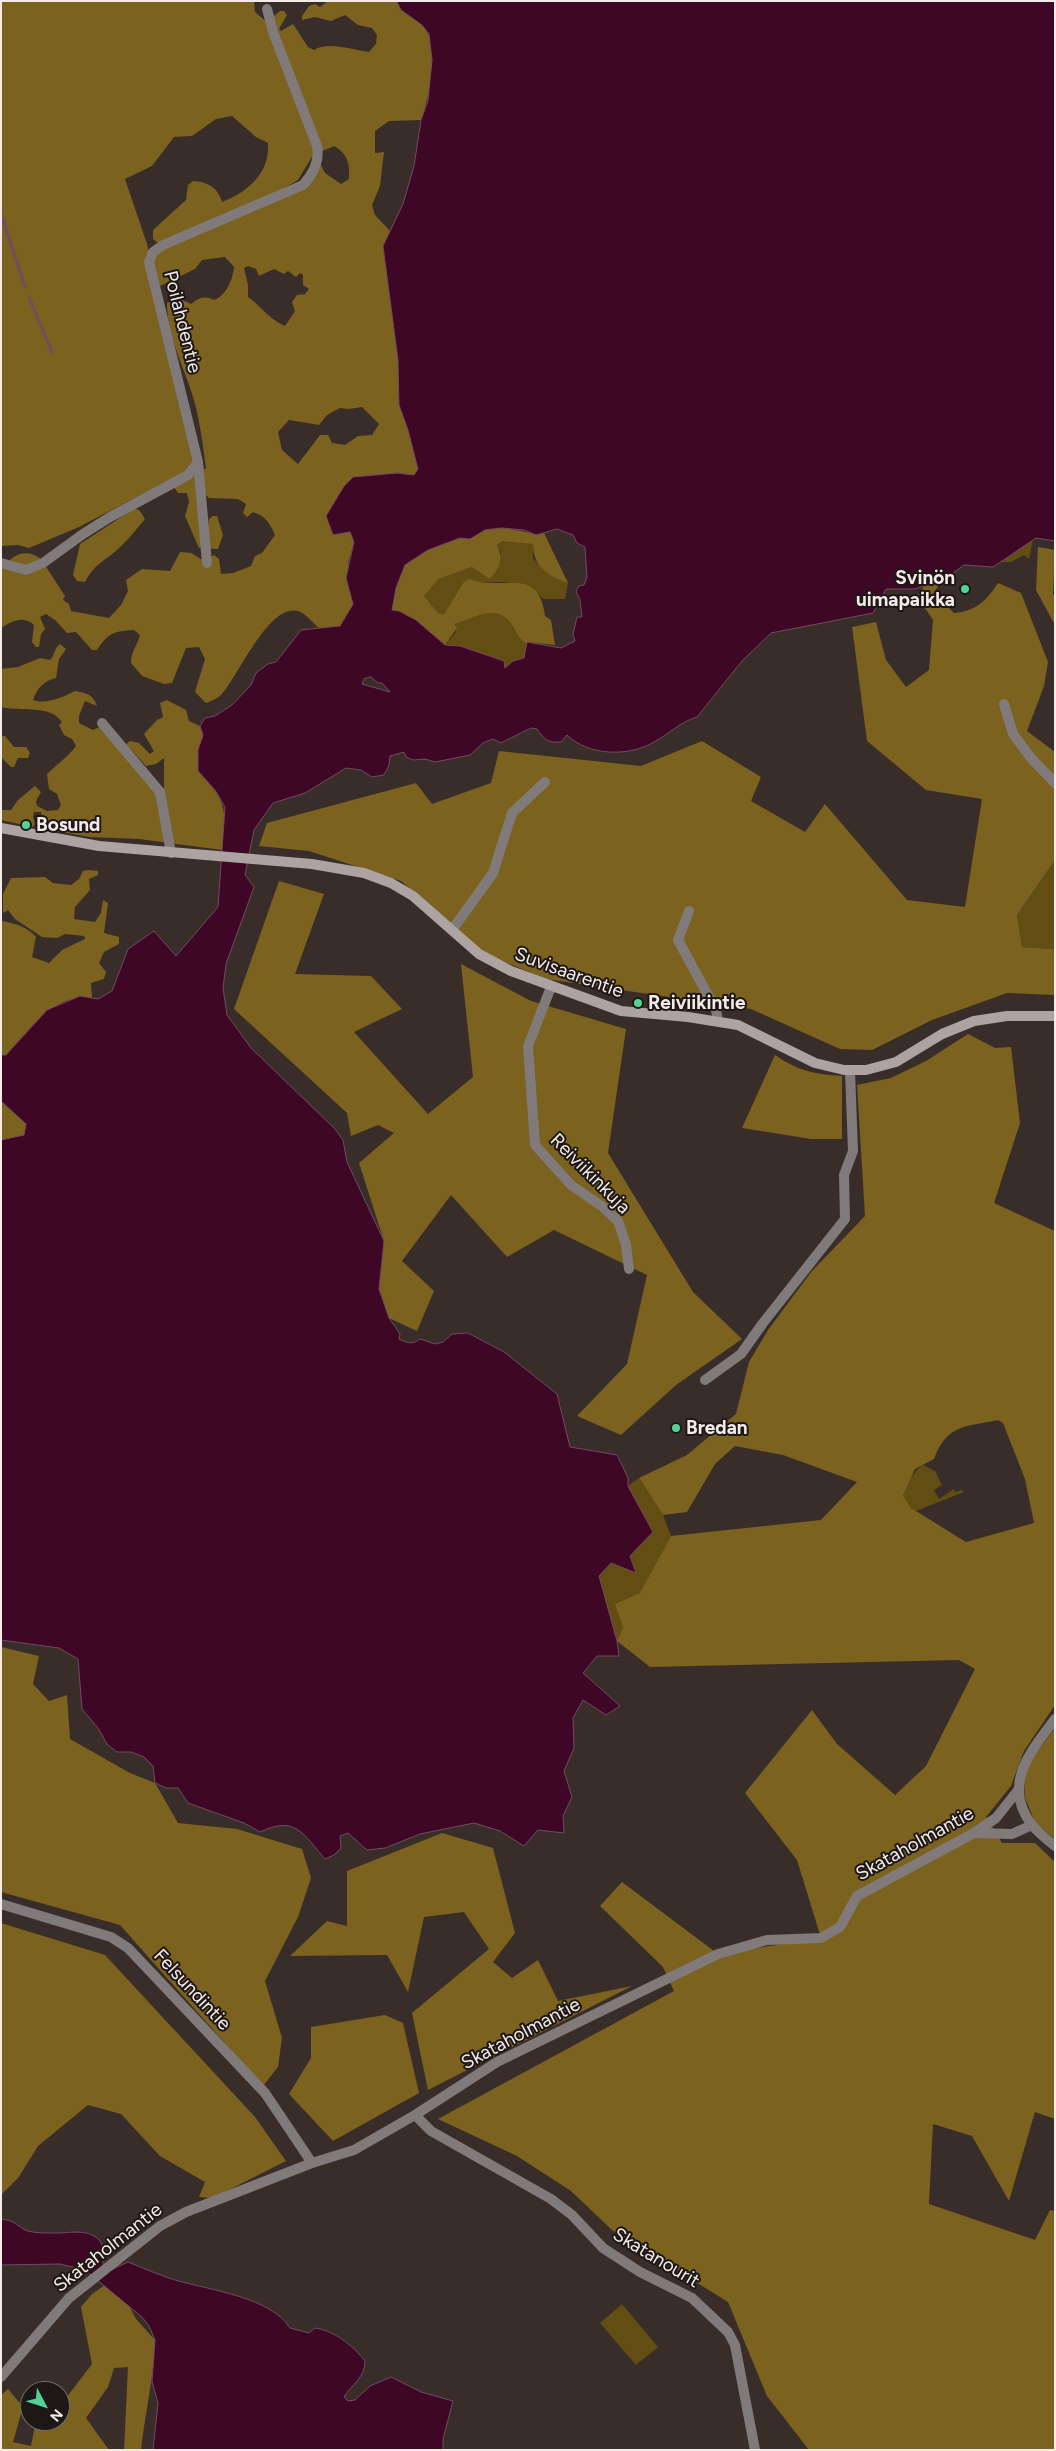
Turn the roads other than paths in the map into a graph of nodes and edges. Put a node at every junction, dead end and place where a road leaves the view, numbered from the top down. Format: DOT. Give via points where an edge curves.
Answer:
graph roads {
  1 [pos="267,9"];
  2 [pos="198,462"];
  3 [pos="1,562"];
  4 [pos="207,563"];
  5 [pos="1004,704"];
  6 [pos="102,723"];
  7 [pos="546,782"];
  8 [pos="1055,782"];
  9 [pos="1,828"];
  10 [pos="171,852"];
  11 [pos="689,911"];
  12 [pos="452,930"];
  13 [pos="551,987"];
  14 [pos="1055,1016"];
  15 [pos="718,1021"];
  16 [pos="850,1071"];
  17 [pos="629,1269"];
  18 [pos="705,1380"];
  19 [pos="1055,1719"];
  20 [pos="1019,1789"];
  21 [pos="1032,1825"];
  22 [pos="974,1833"];
  23 [pos="1055,1846"];
  24 [pos="1,1904"];
  25 [pos="415,2115"];
  26 [pos="312,2163"];
  27 [pos="1,2377"];
  28 [pos="755,2450"];
  1 -- 2 [label="street, Poilahdentie" via="272,32 317,146 319,155 314,170 303,185 163,245 153,252 149,262"];
  2 -- 3 [label="street" via="188,475 110,516 43,563 26,570"];
  2 -- 4 [label="street"];
  5 -- 8 [label="street" via="1013,734"];
  6 -- 10 [label="street" via="160,792"];
  7 -- 12 [label="street" via="512,813 492,873"];
  9 -- 10 [label="street, Suvisaarentie" via="99,846"];
  10 -- 12 [label="street, Suvisaarentie" via="334,866 378,877 413,896"];
  11 -- 15 [label="street" via="678,940 716,1010"];
  12 -- 13 [label="street, Suvisaarentie" via="490,961"];
  13 -- 15 [label="street, Suvisaarentie" via="632,1014"];
  13 -- 17 [label="street, Reiviikinkuja" via="528,1046 535,1145 571,1185 618,1221 626,1244"];
  14 -- 16 [label="street, Suvisaarentie" via="1007,1016 974,1021 942,1034 896,1062"];
  15 -- 16 [label="street, Suvisaarentie" via="753,1031 815,1063"];
  16 -- 18 [label="street" via="853,1151 844,1175 845,1219 741,1354"];
  19 -- 20 [label="street" via="1026,1758"];
  20 -- 21 [label="street" via="1023,1808"];
  20 -- 22 [label="street, Skataholmantie" via="996,1818"];
  21 -- 22 [label="street" via="1012,1834"];
  21 -- 23 [label="street"];
  22 -- 25 [label="street, Skataholmantie" via="858,1896 840,1927 821,1938 767,1940 718,1954 497,2062"];
  24 -- 26 [label="street, Felsundintie" via="111,1937 128,1948 265,2093"];
  25 -- 26 [label="street, Skataholmantie" via="354,2150"];
  25 -- 28 [label="street, Skatanourit" via="431,2131 551,2199 572,2215 603,2248 640,2272 692,2298 708,2312 728,2332 735,2345"];
  26 -- 27 [label="street, Skataholmantie" via="186,2212 160,2226 69,2298"];
}
